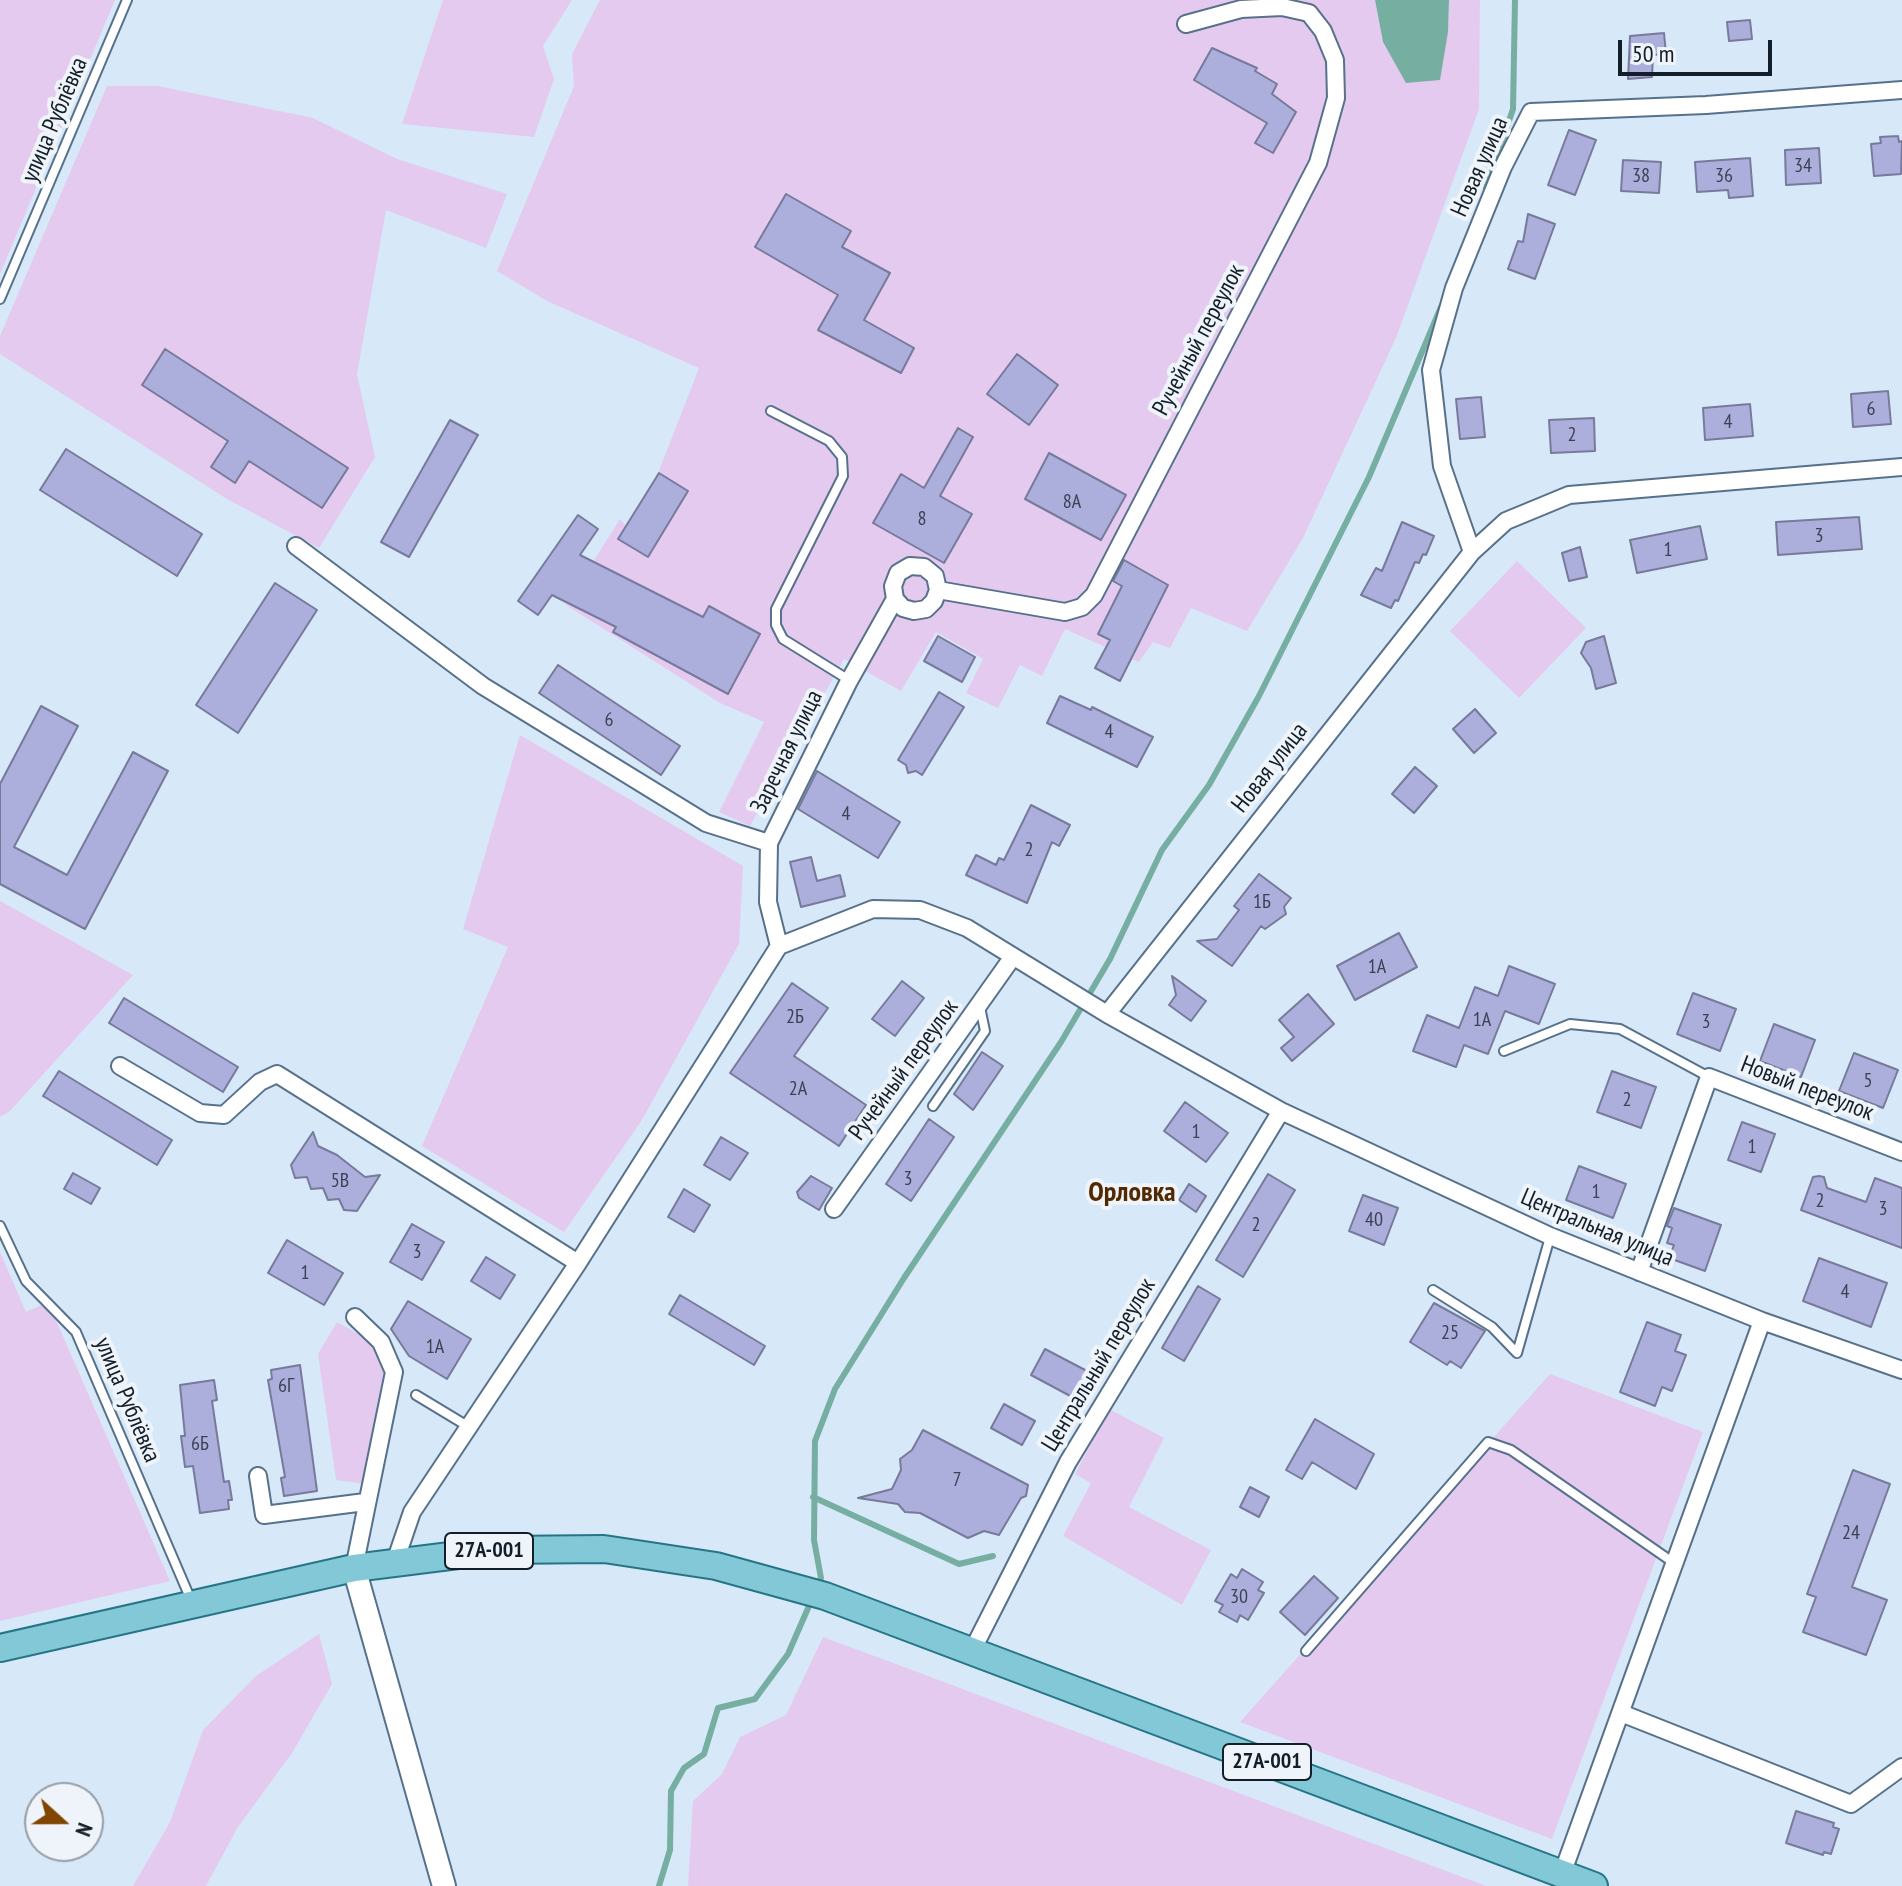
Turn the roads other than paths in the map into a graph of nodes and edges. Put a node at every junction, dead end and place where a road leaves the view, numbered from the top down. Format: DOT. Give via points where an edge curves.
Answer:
graph roads {
  1 [pos="127,0"];
  2 [pos="1186,24"];
  3 [pos="1902,90"];
  4 [pos="0,299"];
  5 [pos="771,411"];
  6 [pos="1902,467"];
  7 [pos="296,546"];
  8 [pos="1472,552"];
  9 [pos="938,590"];
  10 [pos="895,599"];
  11 [pos="849,681"];
  12 [pos="769,843"];
  13 [pos="779,946"];
  14 [pos="1012,958"];
  15 [pos="980,1006"];
  16 [pos="1107,1014"];
  17 [pos="1504,1051"];
  18 [pos="120,1066"];
  19 [pos="1709,1077"];
  20 [pos="933,1106"];
  21 [pos="1281,1111"];
  22 [pos="1902,1152"];
  23 [pos="834,1209"];
  24 [pos="0,1226"];
  25 [pos="1550,1236"];
  26 [pos="578,1263"];
  27 [pos="1639,1272"];
  28 [pos="1433,1290"];
  29 [pos="355,1317"];
  30 [pos="1762,1321"];
  31 [pos="1902,1370"];
  32 [pos="416,1395"];
  33 [pos="469,1427"];
  34 [pos="258,1476"];
  35 [pos="365,1502"];
  36 [pos="395,1562"];
  37 [pos="1675,1564"];
  38 [pos="354,1568"];
  39 [pos="193,1604"];
  40 [pos="0,1648"];
  41 [pos="972,1651"];
  42 [pos="1306,1651"];
  43 [pos="1621,1713"];
  44 [pos="1902,1767"];
  45 [pos="1562,1874"];
  46 [pos="444,1886"];
  47 [pos="1594,1886"];
  1 -- 4 [label="lane, улица Рублёвка"];
  2 -- 9 [label="street, Ручейный переулок" via="1241,9 1282,7 1309,13 1335,60 1336,98 1318,163 1094,595 1082,607 1065,612"];
  3 -- 8 [label="street, Новая улица" via="1531,112 1454,288 1431,370 1442,466"];
  5 -- 11 [label="lane" via="829,441 842,457 843,476 776,609 776,625 783,639"];
  6 -- 8 [label="street, Новая улица" via="1569,495 1506,521"];
  7 -- 12 [label="street" via="483,686 706,823"];
  8 -- 16 [label="street, Новая улица"];
  9 -- 10 [label="street" via="926,609 903,608"];
  9 -- 10 [label="street, Заречная улица" via="935,576 924,567 910,566 898,573"];
  10 -- 11 [label="street, Заречная улица"];
  11 -- 12 [label="street, Заречная улица"];
  12 -- 13 [label="street, Заречная улица" via="768,902"];
  13 -- 14 [label="street" via="873,909 920,910 967,928"];
  13 -- 26 [label="street"];
  14 -- 15 [label="street, Ручейный переулок"];
  14 -- 16 [label="street"];
  15 -- 20 [label="lane" via="985,1031"];
  15 -- 23 [label="street, Ручейный переулок"];
  16 -- 21 [label="street, Центральная улица"];
  17 -- 19 [label="lane" via="1570,1024 1620,1029"];
  18 -- 26 [label="street" via="200,1113 224,1115 260,1082 277,1074"];
  19 -- 22 [label="street, Новый переулок"];
  19 -- 27 [label="street, Новый переулок"];
  21 -- 25 [label="street, Центральная улица"];
  21 -- 41 [label="street, Центральный переулок" via="1068,1462"];
  24 -- 39 [label="lane, улица Рублёвка" via="26,1281 76,1332"];
  25 -- 27 [label="street, Центральная улица"];
  25 -- 28 [label="lane" via="1517,1353 1492,1327"];
  26 -- 33 [label="street"];
  27 -- 30 [label="street, Центральная улица"];
  29 -- 35 [label="street" via="381,1342 394,1372"];
  30 -- 31 [label="street, Центральная улица"];
  30 -- 37 [label="street"];
  32 -- 33 [label="lane"];
  33 -- 36 [label="street" via="412,1512"];
  34 -- 35 [label="street" via="264,1515"];
  35 -- 38 [label="street"];
  36 -- 38 [label="main road, 27А-001"];
  36 -- 41 [label="main road, 27А-001" via="498,1550 604,1549 702,1563 825,1596"];
  37 -- 42 [label="lane" via="1511,1450 1488,1442"];
  37 -- 43 [label="street"];
  38 -- 39 [label="main road, 27А-001"];
  38 -- 46 [label="street"];
  39 -- 40 [label="main road, 27А-001"];
  41 -- 45 [label="main road, 27А-001"];
  43 -- 44 [label="street" via="1851,1804"];
  43 -- 45 [label="street"];
  45 -- 47 [label="main road, 27А-001"];
}
